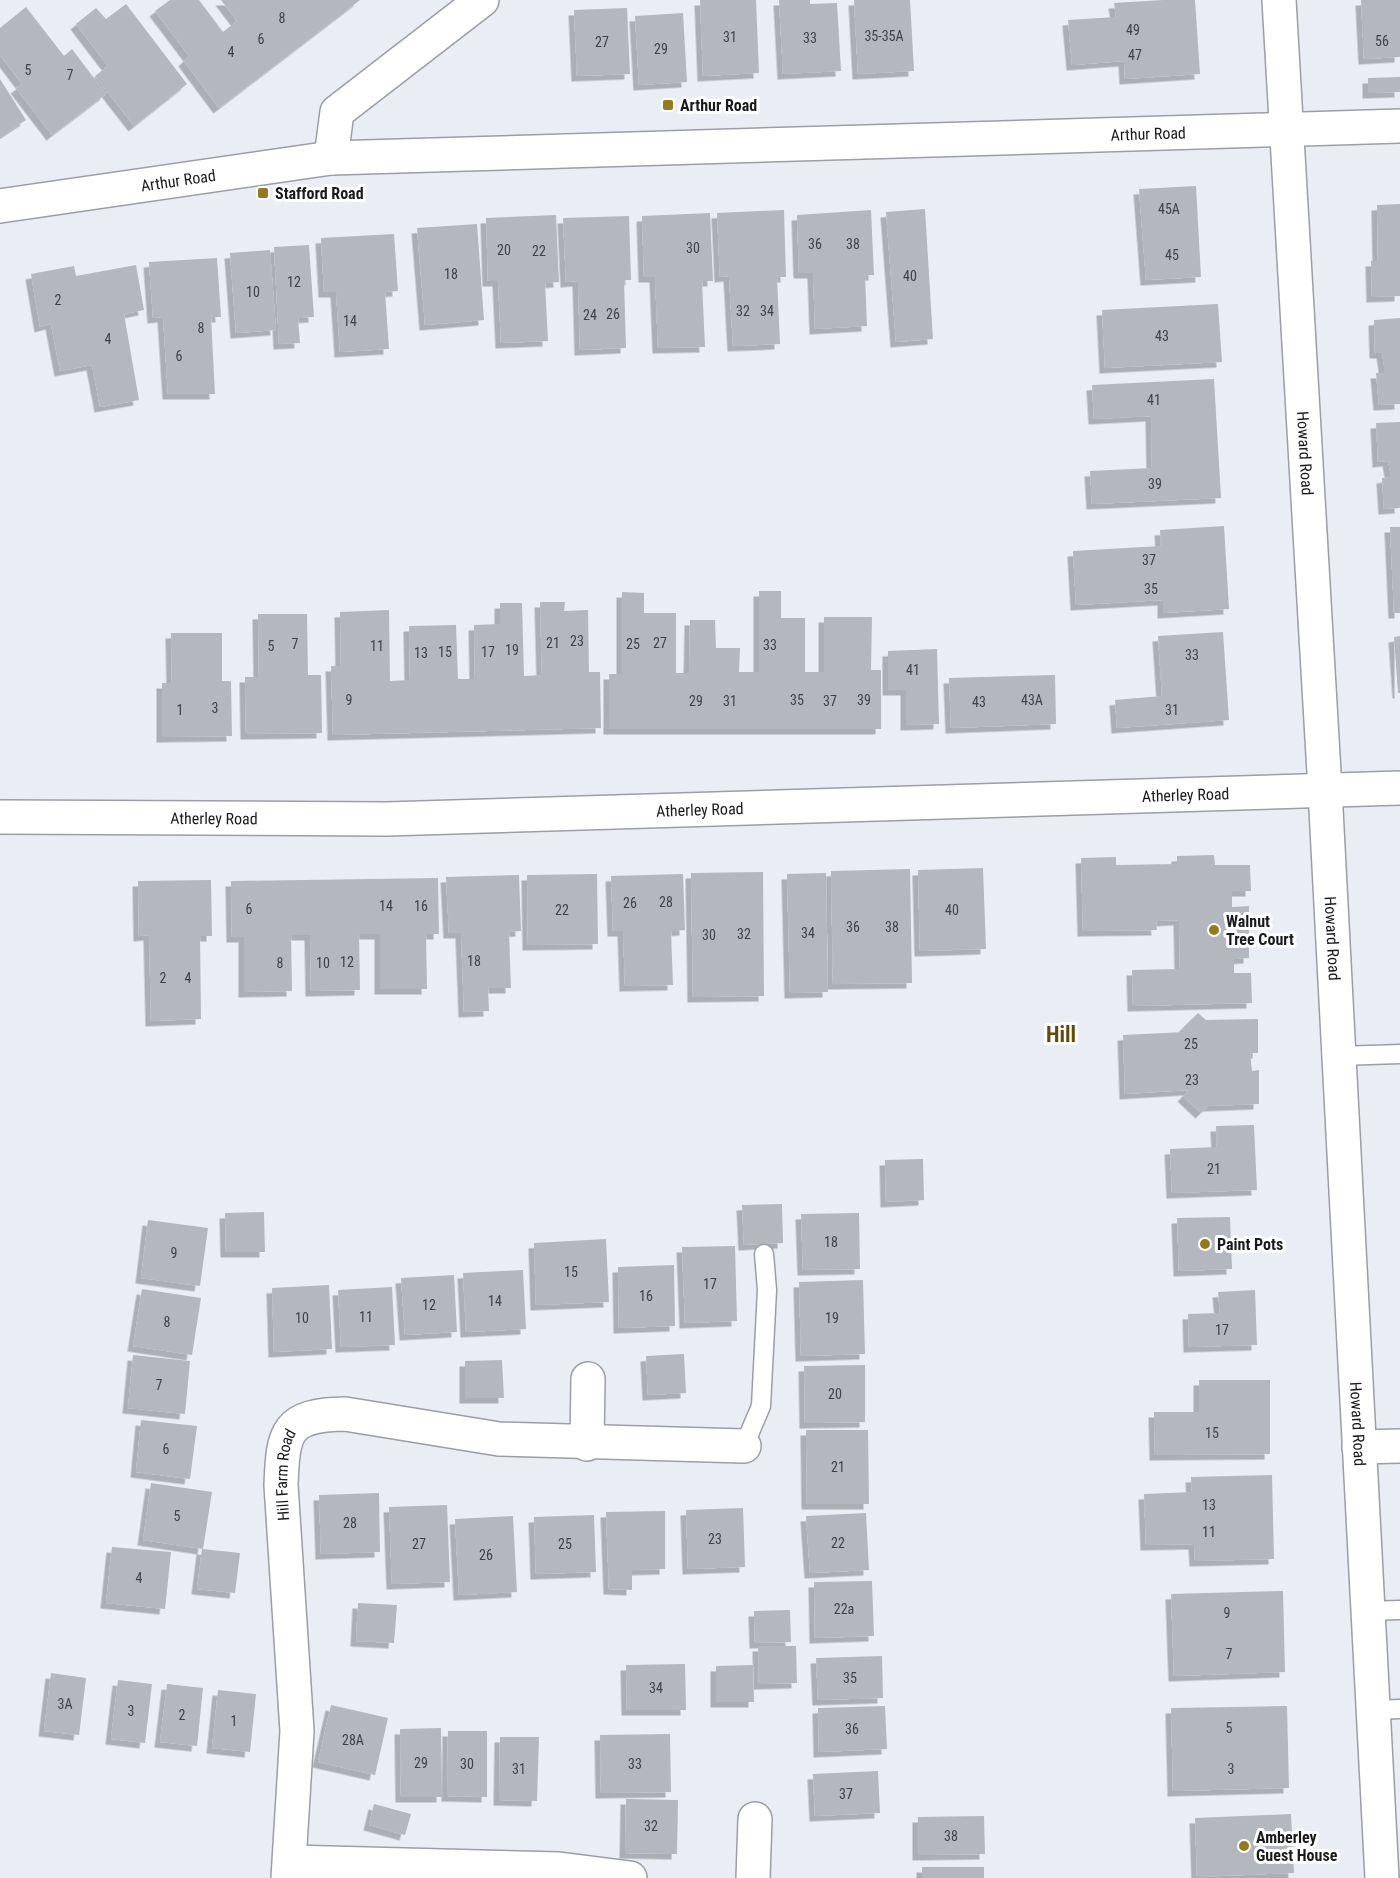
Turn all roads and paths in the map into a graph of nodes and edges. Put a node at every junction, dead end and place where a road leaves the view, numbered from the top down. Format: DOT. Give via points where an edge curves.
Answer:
graph roads {
  1 [pos="482,0"];
  2 [pos="1279,0"];
  3 [pos="1400,126"];
  4 [pos="1285,129"];
  5 [pos="331,158"];
  6 [pos="0,206"];
  7 [pos="1400,788"];
  8 [pos="1326,790"];
  9 [pos="0,817"];
  10 [pos="1400,1054"];
  11 [pos="1339,1056"];
  12 [pos="764,1254"];
  13 [pos="588,1379"];
  14 [pos="587,1444"];
  15 [pos="744,1446"];
  16 [pos="1400,1446"];
  17 [pos="1359,1448"];
  18 [pos="1384,1610"];
  19 [pos="1387,1710"];
  20 [pos="754,1820"];
  21 [pos="289,1870"];
  22 [pos="493,1873"];
  23 [pos="630,1878"];
  24 [pos="753,1878"];
  25 [pos="1382,1878"];
  1 -- 5 [label="street" via="337,112"];
  2 -- 4 [label="street, Howard Road"];
  3 -- 4 [label="street, Arthur Road"];
  4 -- 5 [label="street, Arthur Road"];
  4 -- 8 [label="street, Howard Road"];
  5 -- 6 [label="street, Arthur Road"];
  7 -- 8 [label="street, Atherley Road"];
  8 -- 9 [label="street, Atherley Road" via="387,819"];
  8 -- 11 [label="street, Howard Road"];
  10 -- 11 [label="lane"];
  11 -- 17 [label="street, Howard Road"];
  12 -- 15 [label="lane" via="767,1290 761,1406"];
  13 -- 14 [label="street"];
  14 -- 15 [label="street, Hill Farm Road"];
  14 -- 21 [label="street, Hill Farm Road" via="500,1439 345,1414 319,1414 294,1425 282,1446 281,1485 297,1731"];
  16 -- 17 [label="street"];
  17 -- 18 [label="street, Howard Road"];
  18 -- 19 [label="street, Howard Road"];
  19 -- 25 [label="street, Howard Road"];
  20 -- 24 [label="street"];
  21 -- 22 [label="street, Hill Farm Road"];
  22 -- 23 [label="street, Hill Farm Road" via="559,1869"];
}
